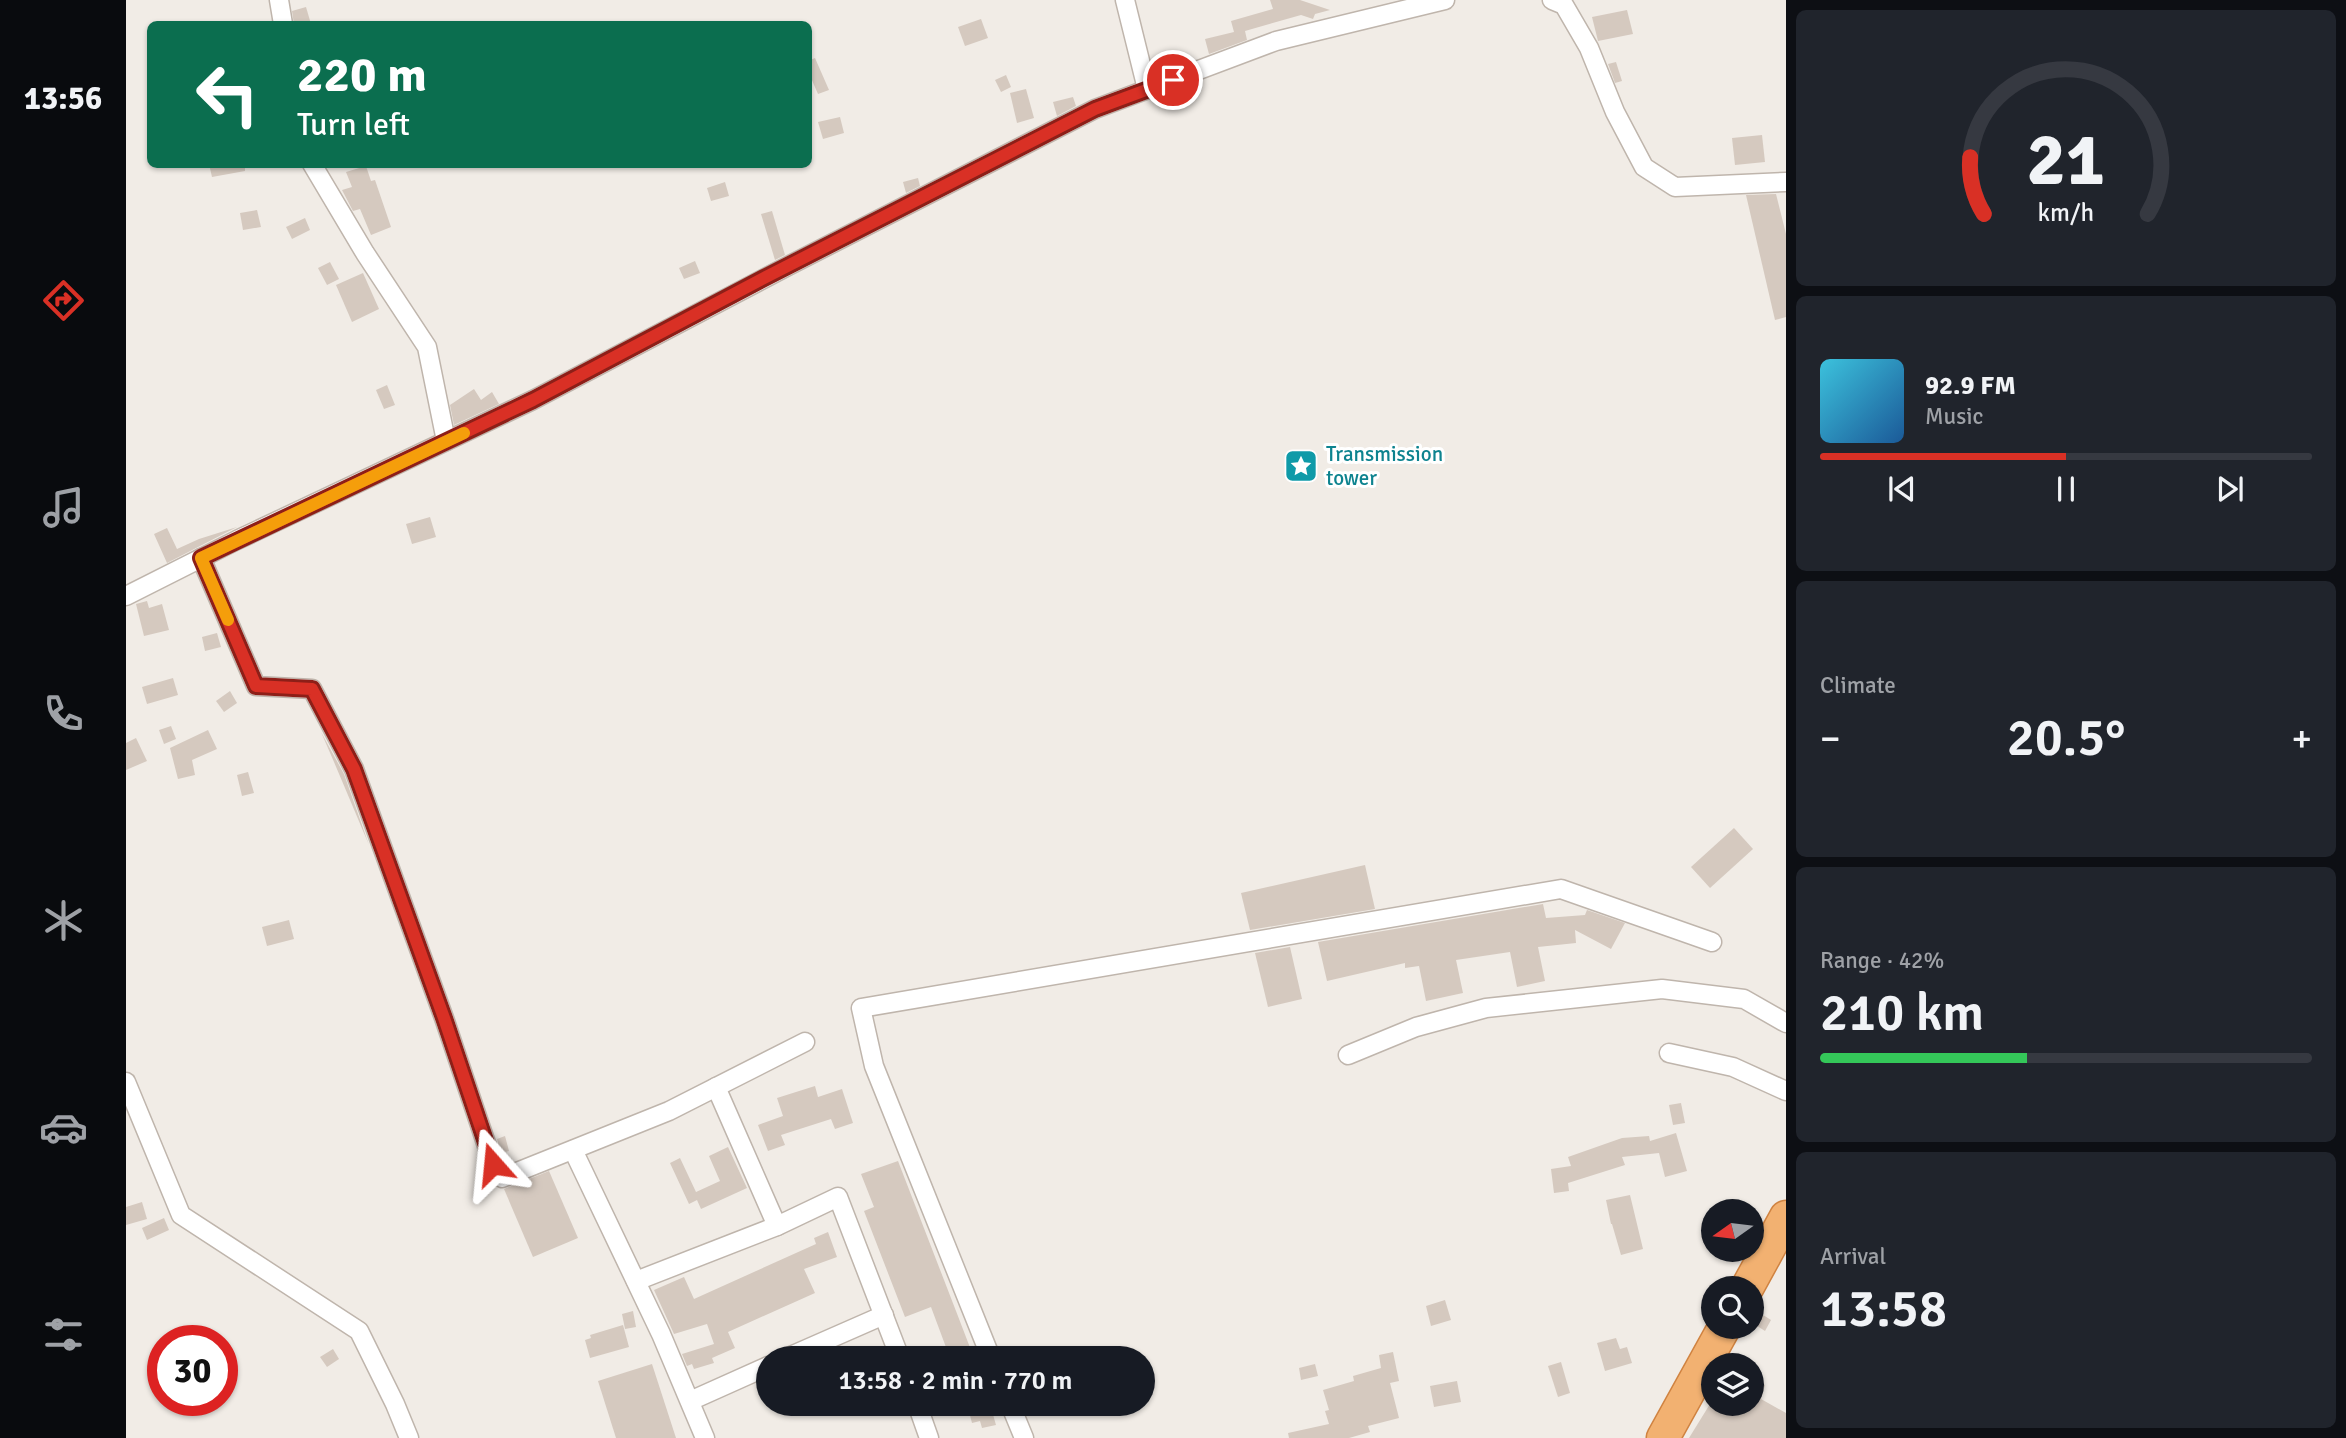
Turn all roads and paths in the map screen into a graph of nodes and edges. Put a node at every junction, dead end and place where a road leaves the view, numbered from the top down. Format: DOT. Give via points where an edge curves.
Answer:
graph roads {
  1 [pos="279,0"];
  2 [pos="1125,0"];
  3 [pos="1445,0"];
  4 [pos="1552,0"];
  5 [pos="282,21"];
  6 [pos="1147,89"];
  7 [pos="314,168"];
  8 [pos="1786,182"];
  9 [pos="446,441"];
  10 [pos="201,558"];
  11 [pos="126,596"];
  12 [pos="1712,942"];
  13 [pos="1786,1023"];
  14 [pos="805,1042"];
  15 [pos="1669,1053"];
  16 [pos="1348,1055"];
  17 [pos="126,1082"];
  18 [pos="716,1087"];
  19 [pos="1786,1091"];
  20 [pos="573,1150"];
  21 [pos="1786,1217"];
  22 [pos="777,1226"];
  23 [pos="1753,1276"];
  24 [pos="636,1282"];
  25 [pos="884,1315"];
  26 [pos="1718,1339"];
  27 [pos="813,1346"];
  28 [pos="896,1346"];
  29 [pos="986,1346"];
  30 [pos="756,1371"];
  31 [pos="690,1401"];
  32 [pos="921,1416"];
  33 [pos="1015,1416"];
  34 [pos="409,1438"];
  35 [pos="705,1438"];
  36 [pos="929,1438"];
  37 [pos="1024,1438"];
  38 [pos="1663,1438"];
  1 -- 5 [label="street"];
  2 -- 6 [label="street"];
  3 -- 6 [label="street" via="1276,41"];
  4 -- 8 [label="street" via="1564,5 1589,48 1644,167 1675,187"];
  6 -- 9 [label="street" via="1095,109"];
  7 -- 9 [label="street" via="427,347"];
  9 -- 10 [label="street"];
  10 -- 11 [label="street"];
  10 -- 20 [label="street" via="256,686 312,689 354,769 493,1164 502,1178"];
  12 -- 29 [label="street" via="1561,889 860,1008 874,1066"];
  13 -- 16 [label="street" via="1744,999 1662,989 1486,1007 1416,1027"];
  14 -- 18 [label="street"];
  15 -- 19 [label="street" via="1733,1067"];
  17 -- 34 [label="street" via="181,1216 359,1331"];
  18 -- 20 [label="street"];
  18 -- 22 [label="street"];
  20 -- 24 [label="street"];
  21 -- 23 [label="highway"];
  22 -- 24 [label="street"];
  22 -- 25 [label="street" via="838,1197"];
  24 -- 31 [label="street"];
  25 -- 27 [label="street"];
  25 -- 28 [label="street"];
  26 -- 38 [label="highway"];
  30 -- 31 [label="street"];
  31 -- 35 [label="street"];
  32 -- 36 [label="street"];
  33 -- 37 [label="street"];
}
